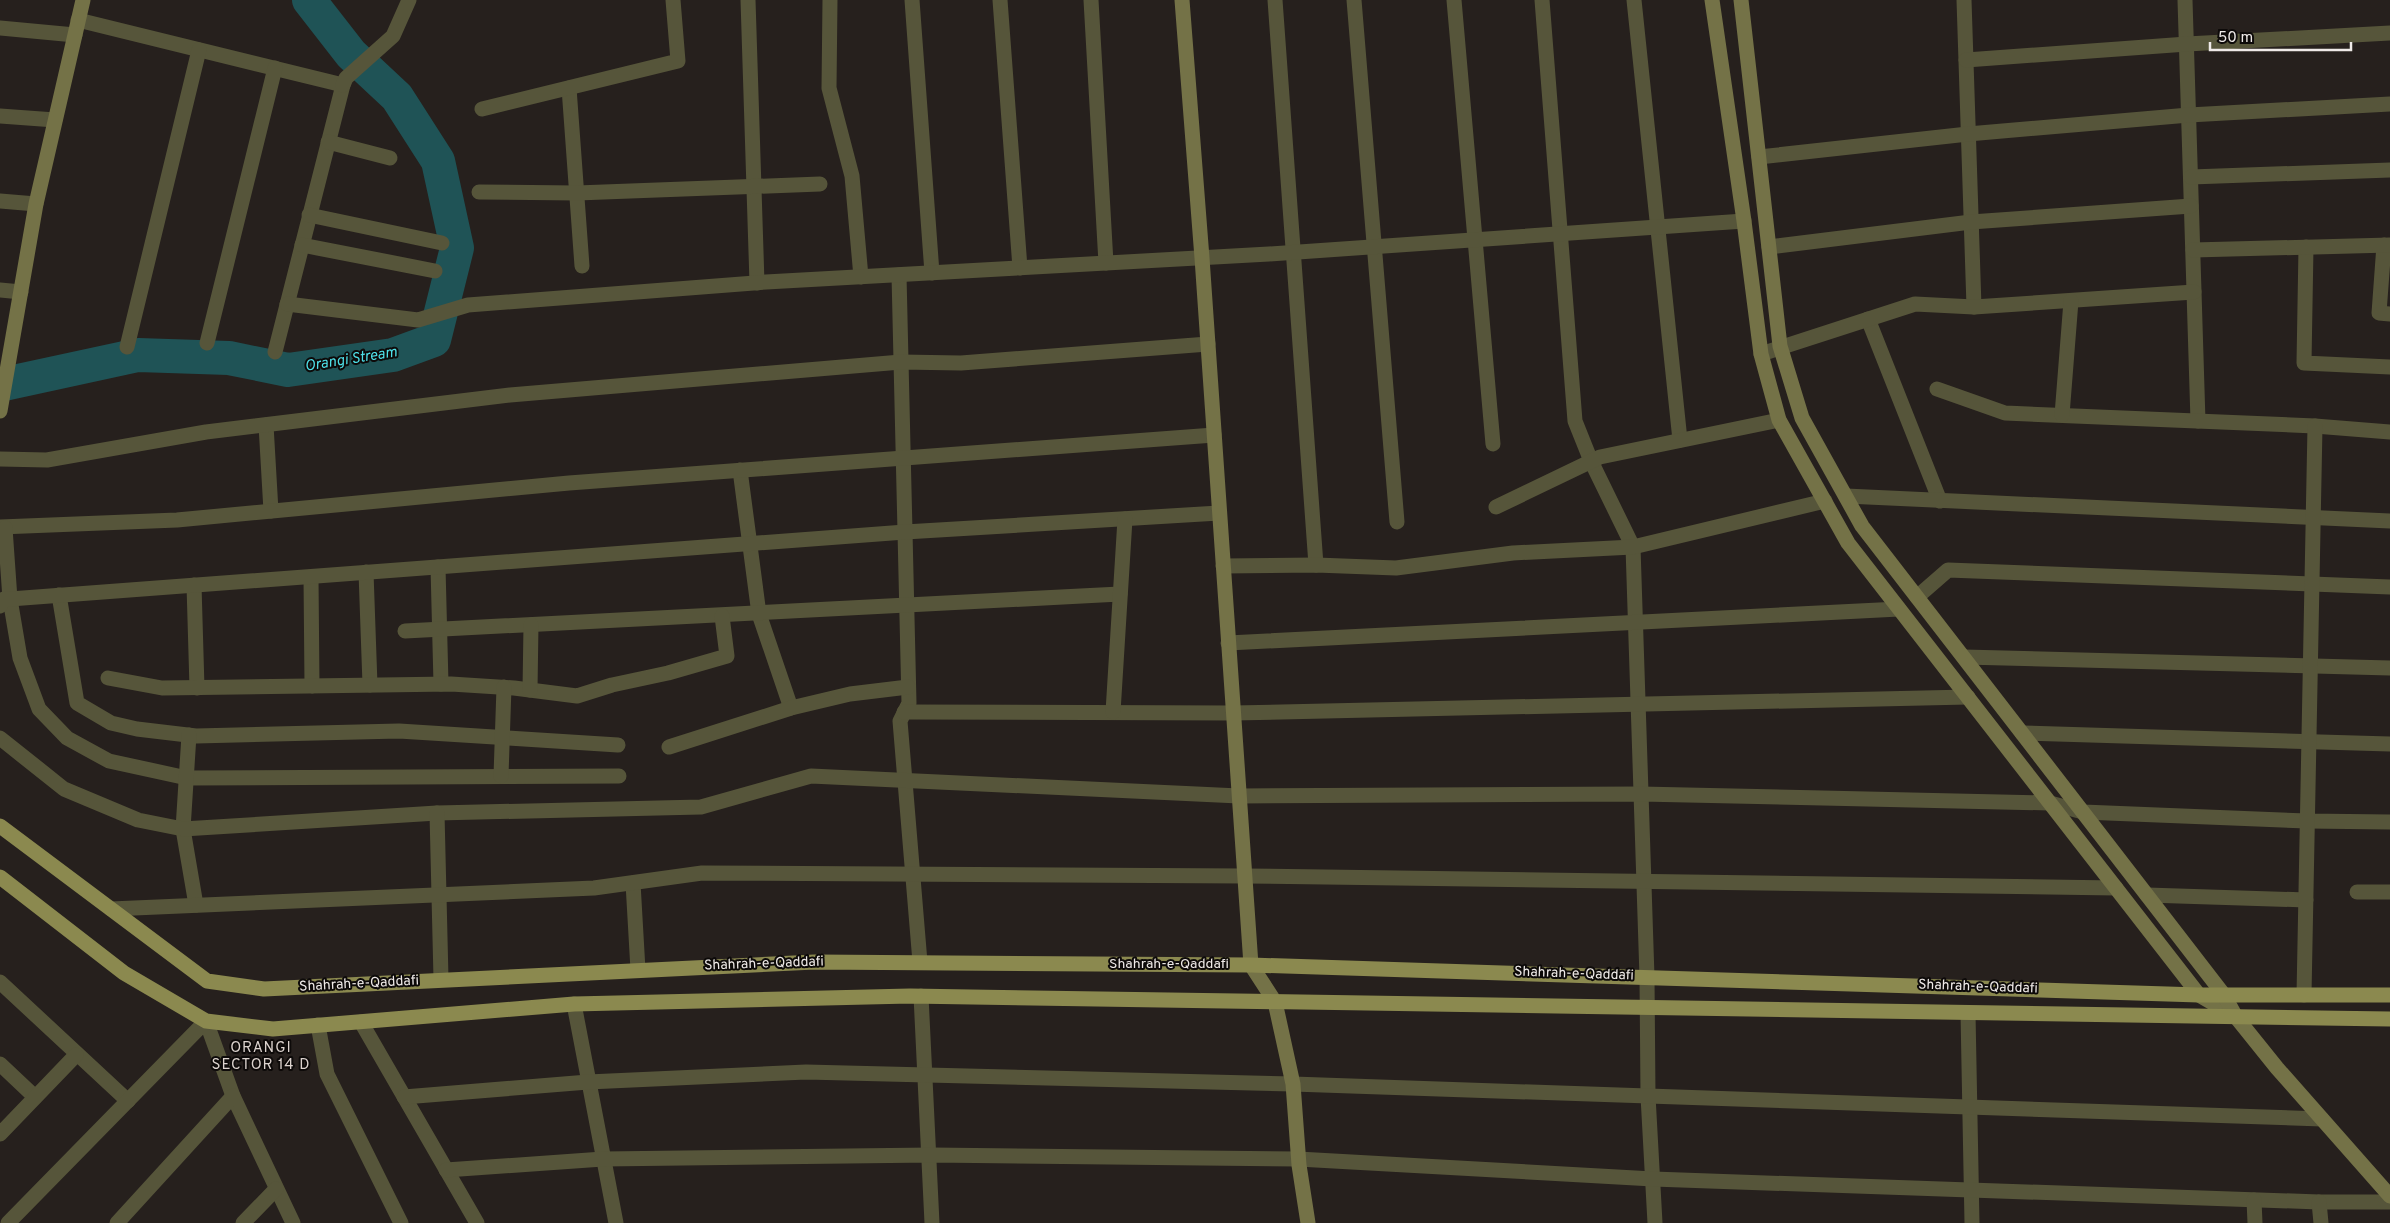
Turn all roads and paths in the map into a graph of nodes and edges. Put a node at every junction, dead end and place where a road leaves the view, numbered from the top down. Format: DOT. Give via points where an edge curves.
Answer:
graph roads {
  1 [pos="83,0"];
  2 [pos="409,0"];
  3 [pos="673,0"];
  4 [pos="748,0"];
  5 [pos="830,0"];
  6 [pos="912,0"];
  7 [pos="1000,0"];
  8 [pos="1091,0"];
  9 [pos="1182,0"];
  10 [pos="1275,0"];
  11 [pos="1354,0"];
  12 [pos="1454,0"];
  13 [pos="1542,0"];
  14 [pos="1634,0"];
  15 [pos="1712,0"];
  16 [pos="1741,0"];
  17 [pos="1964,0"];
  18 [pos="2185,0"];
  19 [pos="0,28"];
  20 [pos="76,28"];
  21 [pos="2390,33"];
  22 [pos="2186,44"];
  23 [pos="199,50"];
  24 [pos="1966,60"];
  25 [pos="275,68"];
  26 [pos="344,82"];
  27 [pos="570,88"];
  28 [pos="2390,104"];
  29 [pos="482,109"];
  30 [pos="2189,115"];
  31 [pos="0,116"];
  32 [pos="55,120"];
  33 [pos="1968,134"];
  34 [pos="328,142"];
  35 [pos="390,158"];
  36 [pos="1759,158"];
  37 [pos="2390,170"];
  38 [pos="2190,177"];
  39 [pos="820,184"];
  40 [pos="754,187"];
  41 [pos="479,192"];
  42 [pos="577,193"];
  43 [pos="0,201"];
  44 [pos="36,204"];
  45 [pos="2191,206"];
  46 [pos="309,215"];
  47 [pos="1744,221"];
  48 [pos="1972,222"];
  49 [pos="1658,227"];
  50 [pos="1560,234"];
  51 [pos="1475,239"];
  52 [pos="442,243"];
  53 [pos="302,245"];
  54 [pos="2387,245"];
  55 [pos="1374,246"];
  56 [pos="1769,247"];
  57 [pos="2306,247"];
  58 [pos="2193,250"];
  59 [pos="1293,252"];
  60 [pos="1202,258"];
  61 [pos="1106,263"];
  62 [pos="582,266"];
  63 [pos="1020,268"];
  64 [pos="435,271"];
  65 [pos="932,273"];
  66 [pos="898,275"];
  67 [pos="861,277"];
  68 [pos="757,283"];
  69 [pos="0,290"];
  70 [pos="21,292"];
  71 [pos="2194,292"];
  72 [pos="2071,301"];
  73 [pos="287,304"];
  74 [pos="1974,307"];
  75 [pos="2390,314"];
  76 [pos="1868,319"];
  77 [pos="207,343"];
  78 [pos="1208,344"];
  79 [pos="1780,346"];
  80 [pos="127,347"];
  81 [pos="275,352"];
  82 [pos="1761,354"];
  83 [pos="901,362"];
  84 [pos="2390,367"];
  85 [pos="1937,390"];
  86 [pos="0,410"];
  87 [pos="2062,415"];
  88 [pos="1779,420"];
  89 [pos="2198,421"];
  90 [pos="266,425"];
  91 [pos="2315,426"];
  92 [pos="2390,432"];
  93 [pos="1214,434"];
  94 [pos="1680,440"];
  95 [pos="1493,444"];
  96 [pos="903,458"];
  97 [pos="0,459"];
  98 [pos="1591,461"];
  99 [pos="740,470"];
  100 [pos="1846,496"];
  101 [pos="1825,501"];
  102 [pos="1940,501"];
  103 [pos="1496,507"];
  104 [pos="271,511"];
  105 [pos="1219,513"];
  106 [pos="2313,518"];
  107 [pos="1125,519"];
  108 [pos="2390,521"];
  109 [pos="1397,522"];
  110 [pos="2,527"];
  111 [pos="905,532"];
  112 [pos="750,544"];
  113 [pos="1633,547"];
  114 [pos="1316,565"];
  115 [pos="1223,566"];
  116 [pos="438,567"];
  117 [pos="366,572"];
  118 [pos="311,576"];
  119 [pos="2312,584"];
  120 [pos="194,585"];
  121 [pos="2390,587"];
  122 [pos="1120,594"];
  123 [pos="59,595"];
  124 [pos="1917,597"];
  125 [pos="5,602"];
  126 [pos="907,607"];
  127 [pos="1899,609"];
  128 [pos="759,614"];
  129 [pos="722,616"];
  130 [pos="1636,622"];
  131 [pos="531,625"];
  132 [pos="440,630"];
  133 [pos="405,632"];
  134 [pos="1228,644"];
  135 [pos="1964,657"];
  136 [pos="2310,665"];
  137 [pos="2390,668"];
  138 [pos="108,678"];
  139 [pos="441,684"];
  140 [pos="370,685"];
  141 [pos="312,686"];
  142 [pos="504,687"];
  143 [pos="908,687"];
  144 [pos="197,688"];
  145 [pos="530,690"];
  146 [pos="1968,697"];
  147 [pos="1638,704"];
  148 [pos="790,708"];
  149 [pos="904,712"];
  150 [pos="1113,712"];
  151 [pos="1233,713"];
  152 [pos="2022,733"];
  153 [pos="189,736"];
  154 [pos="0,738"];
  155 [pos="503,738"];
  156 [pos="2309,741"];
  157 [pos="2390,744"];
  158 [pos="618,745"];
  159 [pos="669,747"];
  160 [pos="502,776"];
  161 [pos="619,776"];
  162 [pos="187,778"];
  163 [pos="906,780"];
  164 [pos="1641,794"];
  165 [pos="1239,796"];
  166 [pos="2050,803"];
  167 [pos="2083,812"];
  168 [pos="437,813"];
  169 [pos="2307,822"];
  170 [pos="2390,822"];
  171 [pos="0,826"];
  172 [pos="183,829"];
  173 [pos="914,874"];
  174 [pos="1245,876"];
  175 [pos="0,877"];
  176 [pos="1644,881"];
  177 [pos="633,883"];
  178 [pos="2116,888"];
  179 [pos="2357,892"];
  180 [pos="2390,892"];
  181 [pos="439,894"];
  182 [pos="2147,895"];
  183 [pos="2306,900"];
  184 [pos="196,905"];
  185 [pos="111,909"];
  186 [pos="920,962"];
  187 [pos="1251,964"];
  188 [pos="638,970"];
  189 [pos="1647,976"];
  190 [pos="441,980"];
  191 [pos="0,982"];
  192 [pos="2198,995"];
  193 [pos="2224,995"];
  194 [pos="2304,995"];
  195 [pos="2390,995"];
  196 [pos="921,996"];
  197 [pos="1276,1002"];
  198 [pos="574,1004"];
  199 [pos="1647,1007"];
  200 [pos="1968,1013"];
  201 [pos="2236,1017"];
  202 [pos="2390,1019"];
  203 [pos="206,1022"];
  204 [pos="361,1022"];
  205 [pos="318,1025"];
  206 [pos="76,1055"];
  207 [pos="0,1064"];
  208 [pos="926,1075"];
  209 [pos="588,1082"];
  210 [pos="1293,1084"];
  211 [pos="233,1096"];
  212 [pos="1648,1096"];
  213 [pos="35,1097"];
  214 [pos="404,1097"];
  215 [pos="128,1101"];
  216 [pos="1968,1107"];
  217 [pos="2322,1119"];
  218 [pos="0,1134"];
  219 [pos="928,1155"];
  220 [pos="603,1159"];
  221 [pos="1298,1159"];
  222 [pos="446,1170"];
  223 [pos="1653,1179"];
  224 [pos="276,1189"];
  225 [pos="1970,1190"];
  226 [pos="2390,1196"];
  227 [pos="2254,1200"];
  228 [pos="2319,1202"];
  229 [pos="2390,1202"];
  230 [pos="8,1223"];
  231 [pos="117,1223"];
  232 [pos="243,1223"];
  233 [pos="294,1223"];
  234 [pos="401,1223"];
  235 [pos="477,1223"];
  236 [pos="616,1223"];
  237 [pos="932,1223"];
  238 [pos="1308,1223"];
  239 [pos="1655,1223"];
  240 [pos="1972,1223"];
  241 [pos="2256,1223"];
  242 [pos="2321,1223"];
  1 -- 20 [label="main road"];
  2 -- 26 [label="street" via="394,36"];
  3 -- 27 [label="street" via="678,61"];
  4 -- 40 [label="street"];
  5 -- 67 [label="street" via="830,88 852,176"];
  6 -- 65 [label="street"];
  7 -- 63 [label="street"];
  8 -- 61 [label="street"];
  9 -- 60 [label="main road"];
  10 -- 59 [label="street"];
  11 -- 55 [label="street"];
  12 -- 51 [label="street"];
  13 -- 50 [label="street"];
  14 -- 49 [label="street"];
  15 -- 47 [label="main road"];
  16 -- 36 [label="main road"];
  17 -- 24 [label="street"];
  18 -- 22 [label="street"];
  19 -- 20 [label="street"];
  20 -- 23 [label="street"];
  20 -- 32 [label="main road"];
  21 -- 22 [label="street"];
  22 -- 24 [label="street"];
  22 -- 30 [label="street"];
  23 -- 25 [label="street"];
  23 -- 80 [label="street"];
  24 -- 33 [label="street"];
  25 -- 26 [label="street"];
  25 -- 77 [label="street"];
  26 -- 34 [label="street"];
  27 -- 29 [label="street"];
  27 -- 42 [label="street"];
  28 -- 30 [label="street"];
  30 -- 33 [label="street"];
  30 -- 38 [label="street"];
  31 -- 32 [label="street"];
  32 -- 44 [label="main road"];
  33 -- 36 [label="street"];
  33 -- 48 [label="street"];
  34 -- 35 [label="street"];
  34 -- 46 [label="street"];
  36 -- 56 [label="main road"];
  37 -- 38 [label="street"];
  38 -- 45 [label="street"];
  39 -- 40 [label="street"];
  40 -- 42 [label="street"];
  40 -- 68 [label="street"];
  41 -- 42 [label="street"];
  42 -- 62 [label="street"];
  43 -- 44 [label="street"];
  44 -- 70 [label="main road"];
  45 -- 48 [label="street"];
  45 -- 58 [label="street"];
  46 -- 52 [label="street"];
  46 -- 53 [label="street"];
  47 -- 49 [label="street"];
  47 -- 82 [label="main road"];
  48 -- 56 [label="street"];
  48 -- 74 [label="street"];
  49 -- 50 [label="street"];
  49 -- 94 [label="street"];
  50 -- 51 [label="street"];
  50 -- 98 [label="street" via="1575,421"];
  51 -- 55 [label="street"];
  51 -- 95 [label="street"];
  53 -- 64 [label="street"];
  53 -- 73 [label="street"];
  54 -- 57 [label="street"];
  54 -- 75 [label="street" via="2379,313"];
  55 -- 59 [label="street"];
  55 -- 109 [label="street"];
  56 -- 79 [label="main road"];
  57 -- 58 [label="street"];
  57 -- 84 [label="street" via="2304,363"];
  58 -- 71 [label="street"];
  59 -- 60 [label="street"];
  59 -- 114 [label="street"];
  60 -- 61 [label="street"];
  60 -- 78 [label="main road"];
  61 -- 63 [label="street"];
  63 -- 65 [label="street"];
  65 -- 66 [label="street"];
  66 -- 67 [label="street"];
  66 -- 83 [label="street"];
  67 -- 68 [label="street"];
  68 -- 73 [label="street" via="468,305 418,320"];
  69 -- 70 [label="street"];
  70 -- 86 [label="main road"];
  71 -- 72 [label="street"];
  71 -- 89 [label="street"];
  72 -- 74 [label="street"];
  72 -- 87 [label="street"];
  73 -- 81 [label="street"];
  74 -- 76 [label="street" via="1915,304"];
  76 -- 79 [label="street"];
  76 -- 102 [label="street"];
  78 -- 83 [label="street" via="961,363"];
  78 -- 93 [label="main road"];
  79 -- 82 [label="street"];
  79 -- 100 [label="main road" via="1802,418"];
  82 -- 88 [label="main road"];
  83 -- 90 [label="street" via="510,396"];
  83 -- 96 [label="street"];
  85 -- 87 [label="street" via="2005,413"];
  87 -- 89 [label="street"];
  88 -- 94 [label="street"];
  88 -- 101 [label="main road"];
  89 -- 91 [label="street"];
  90 -- 97 [label="street" via="206,432 47,460"];
  90 -- 104 [label="street"];
  91 -- 92 [label="street"];
  91 -- 106 [label="street"];
  93 -- 96 [label="street"];
  93 -- 105 [label="main road"];
  94 -- 98 [label="street"];
  96 -- 99 [label="street"];
  96 -- 111 [label="street"];
  98 -- 103 [label="street"];
  98 -- 113 [label="street"];
  99 -- 104 [label="street"];
  99 -- 112 [label="street"];
  100 -- 102 [label="street"];
  100 -- 124 [label="main road" via="1862,526"];
  101 -- 113 [label="street"];
  101 -- 127 [label="main road" via="1848,543"];
  102 -- 106 [label="street"];
  104 -- 110 [label="street" via="177,520"];
  105 -- 107 [label="street"];
  105 -- 115 [label="main road"];
  106 -- 108 [label="street"];
  106 -- 119 [label="street"];
  107 -- 111 [label="street"];
  107 -- 122 [label="street"];
  110 -- 125 [label="street"];
  111 -- 112 [label="street"];
  111 -- 126 [label="street"];
  112 -- 116 [label="street"];
  112 -- 128 [label="street"];
  113 -- 114 [label="street" via="1513,553 1396,568"];
  113 -- 130 [label="street"];
  114 -- 115 [label="street"];
  115 -- 134 [label="main road"];
  116 -- 117 [label="street"];
  116 -- 132 [label="street"];
  117 -- 118 [label="street"];
  117 -- 140 [label="street"];
  118 -- 120 [label="street"];
  118 -- 141 [label="street"];
  119 -- 121 [label="street"];
  119 -- 124 [label="street" via="1948,570"];
  119 -- 136 [label="street"];
  120 -- 123 [label="street"];
  120 -- 144 [label="street"];
  122 -- 126 [label="street"];
  122 -- 150 [label="street"];
  123 -- 125 [label="street"];
  123 -- 153 [label="street" via="77,703 111,722"];
  124 -- 135 [label="main road"];
  125 -- 162 [label="street" via="20,658 39,709 67,738 109,760"];
  126 -- 128 [label="street"];
  126 -- 143 [label="street"];
  127 -- 130 [label="street"];
  127 -- 146 [label="main road"];
  128 -- 129 [label="street"];
  128 -- 148 [label="street"];
  129 -- 131 [label="street"];
  129 -- 145 [label="street" via="726,656 578,696"];
  130 -- 134 [label="street"];
  130 -- 147 [label="street"];
  131 -- 132 [label="street"];
  131 -- 145 [label="street"];
  132 -- 133 [label="street"];
  132 -- 139 [label="street"];
  134 -- 151 [label="main road"];
  135 -- 136 [label="street"];
  135 -- 152 [label="main road"];
  136 -- 137 [label="street"];
  136 -- 156 [label="street"];
  138 -- 144 [label="street" via="162,688"];
  139 -- 140 [label="street"];
  139 -- 142 [label="street"];
  140 -- 141 [label="street"];
  141 -- 144 [label="street"];
  142 -- 145 [label="street"];
  142 -- 155 [label="street"];
  143 -- 148 [label="street" via="850,694"];
  143 -- 149 [label="street" via="909,703"];
  146 -- 147 [label="street"];
  146 -- 166 [label="main road"];
  147 -- 151 [label="street"];
  147 -- 164 [label="street"];
  148 -- 159 [label="street"];
  149 -- 150 [label="street"];
  149 -- 163 [label="street" via="900,721"];
  150 -- 151 [label="street"];
  151 -- 165 [label="main road"];
  152 -- 156 [label="street"];
  152 -- 167 [label="main road"];
  153 -- 155 [label="street" via="399,732"];
  153 -- 162 [label="street"];
  154 -- 172 [label="street" via="64,789 138,820"];
  155 -- 158 [label="street"];
  155 -- 160 [label="street"];
  156 -- 157 [label="street"];
  156 -- 169 [label="street"];
  160 -- 161 [label="street"];
  160 -- 162 [label="street"];
  162 -- 172 [label="street"];
  163 -- 165 [label="street"];
  163 -- 168 [label="street" via="811,776 701,807"];
  163 -- 173 [label="street"];
  164 -- 165 [label="street"];
  164 -- 166 [label="street"];
  164 -- 176 [label="street"];
  165 -- 174 [label="main road"];
  166 -- 167 [label="street"];
  166 -- 178 [label="main road"];
  167 -- 169 [label="street"];
  167 -- 182 [label="main road"];
  168 -- 172 [label="street"];
  168 -- 181 [label="street"];
  169 -- 170 [label="street"];
  169 -- 183 [label="street"];
  171 -- 185 [label="main road, Shahrah-e-Qaddafi"];
  172 -- 184 [label="street"];
  173 -- 174 [label="street"];
  173 -- 177 [label="street" via="702,874"];
  173 -- 186 [label="street"];
  174 -- 176 [label="street"];
  174 -- 187 [label="main road"];
  175 -- 203 [label="main road, Shahrah-e-Qaddafi" via="124,973"];
  176 -- 178 [label="street"];
  176 -- 189 [label="street"];
  177 -- 181 [label="street" via="594,888"];
  177 -- 188 [label="street"];
  178 -- 192 [label="main road"];
  179 -- 180 [label="street"];
  181 -- 184 [label="street"];
  181 -- 190 [label="street"];
  182 -- 183 [label="street"];
  182 -- 193 [label="main road"];
  183 -- 194 [label="street"];
  184 -- 185 [label="street"];
  185 -- 190 [label="main road, Shahrah-e-Qaddafi" via="206,981 264,989"];
  186 -- 187 [label="main road, Shahrah-e-Qaddafi"];
  186 -- 188 [label="main road, Shahrah-e-Qaddafi" via="815,962"];
  187 -- 189 [label="main road, Shahrah-e-Qaddafi"];
  187 -- 197 [label="main road"];
  188 -- 190 [label="main road, Shahrah-e-Qaddafi"];
  189 -- 192 [label="main road, Shahrah-e-Qaddafi"];
  189 -- 199 [label="street"];
  191 -- 206 [label="street"];
  192 -- 193 [label="main road, Shahrah-e-Qaddafi"];
  192 -- 201 [label="main road"];
  193 -- 194 [label="main road, Shahrah-e-Qaddafi"];
  193 -- 201 [label="main road"];
  194 -- 195 [label="main road, Shahrah-e-Qaddafi"];
  196 -- 197 [label="main road, Shahrah-e-Qaddafi"];
  196 -- 198 [label="main road, Shahrah-e-Qaddafi"];
  196 -- 208 [label="street"];
  197 -- 199 [label="main road, Shahrah-e-Qaddafi"];
  197 -- 210 [label="main road"];
  198 -- 204 [label="main road, Shahrah-e-Qaddafi"];
  198 -- 209 [label="street"];
  199 -- 200 [label="main road, Shahrah-e-Qaddafi"];
  199 -- 212 [label="street"];
  200 -- 201 [label="main road, Shahrah-e-Qaddafi"];
  200 -- 216 [label="street"];
  201 -- 202 [label="main road, Shahrah-e-Qaddafi"];
  201 -- 217 [label="main road"];
  203 -- 205 [label="main road, Shahrah-e-Qaddafi" via="273,1029"];
  203 -- 211 [label="street"];
  203 -- 215 [label="street"];
  204 -- 205 [label="main road, Shahrah-e-Qaddafi"];
  204 -- 214 [label="street"];
  205 -- 234 [label="street" via="327,1074"];
  206 -- 213 [label="street"];
  206 -- 215 [label="street"];
  207 -- 213 [label="street"];
  208 -- 209 [label="street" via="806,1072"];
  208 -- 210 [label="street"];
  208 -- 219 [label="street"];
  209 -- 214 [label="street"];
  209 -- 220 [label="street"];
  210 -- 212 [label="street"];
  210 -- 221 [label="main road"];
  211 -- 224 [label="street"];
  211 -- 231 [label="street"];
  212 -- 216 [label="street"];
  212 -- 223 [label="street"];
  213 -- 218 [label="street"];
  214 -- 222 [label="street"];
  215 -- 230 [label="street"];
  216 -- 217 [label="street"];
  216 -- 225 [label="street"];
  217 -- 226 [label="main road"];
  219 -- 220 [label="street"];
  219 -- 221 [label="street"];
  219 -- 237 [label="street"];
  220 -- 222 [label="street"];
  220 -- 236 [label="street"];
  221 -- 223 [label="street"];
  221 -- 238 [label="main road"];
  222 -- 235 [label="street"];
  223 -- 225 [label="street"];
  223 -- 239 [label="street"];
  224 -- 232 [label="street"];
  224 -- 233 [label="street"];
  225 -- 227 [label="street"];
  225 -- 240 [label="street"];
  227 -- 228 [label="street"];
  227 -- 241 [label="street"];
  228 -- 229 [label="street"];
  228 -- 242 [label="street"];
}
